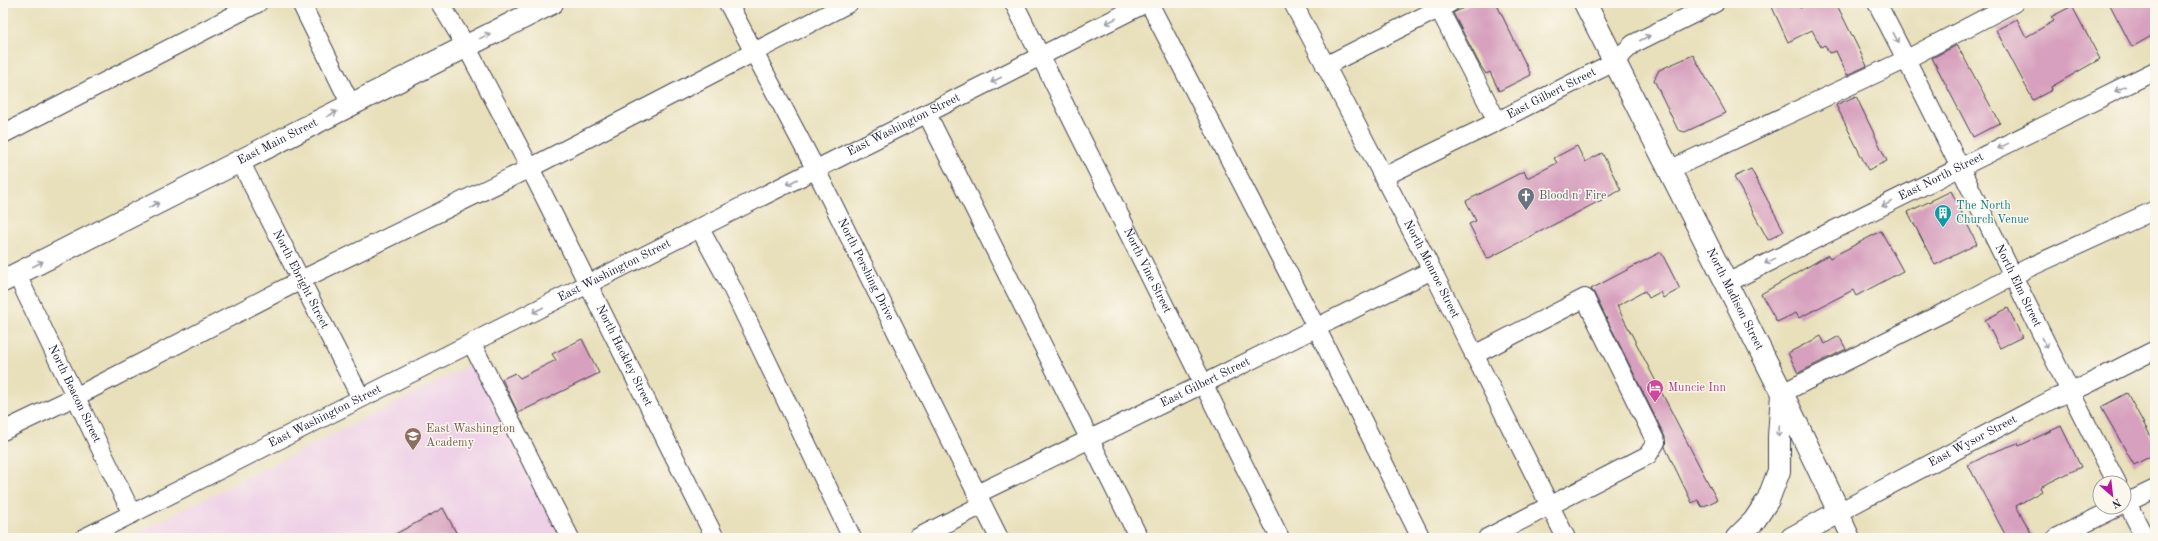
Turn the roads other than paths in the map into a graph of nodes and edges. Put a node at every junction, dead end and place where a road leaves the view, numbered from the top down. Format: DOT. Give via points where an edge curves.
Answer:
graph roads {
  1 [pos="258,3"];
  2 [pos="301,3"];
  3 [pos="440,3"];
  4 [pos="552,3"];
  5 [pos="728,3"];
  6 [pos="849,3"];
  7 [pos="1014,3"];
  8 [pos="1146,3"];
  9 [pos="1149,3"];
  10 [pos="1294,3"];
  11 [pos="1585,3"];
  12 [pos="1715,3"];
  13 [pos="1878,3"];
  14 [pos="2014,3"];
  15 [pos="1442,5"];
  16 [pos="466,46"];
  17 [pos="753,52"];
  18 [pos="1041,57"];
  19 [pos="1907,59"];
  20 [pos="1614,62"];
  21 [pos="1325,66"];
  22 [pos="2155,71"];
  23 [pos="351,105"];
  24 [pos="927,114"];
  25 [pos="1497,121"];
  26 [pos="3,134"];
  27 [pos="240,161"];
  28 [pos="1961,167"];
  29 [pos="530,168"];
  30 [pos="816,170"];
  31 [pos="1669,170"];
  32 [pos="1382,177"];
  33 [pos="2155,210"];
  34 [pos="700,229"];
  35 [pos="1432,270"];
  36 [pos="2012,276"];
  37 [pos="10,278"];
  38 [pos="300,280"];
  39 [pos="1727,283"];
  40 [pos="588,284"];
  41 [pos="1316,327"];
  42 [pos="472,344"];
  43 [pos="2155,350"];
  44 [pos="1474,356"];
  45 [pos="1203,384"];
  46 [pos="1782,392"];
  47 [pos="2070,392"];
  48 [pos="75,396"];
  49 [pos="361,398"];
  50 [pos="3,432"];
  51 [pos="1088,440"];
  52 [pos="2113,475"];
  53 [pos="2155,489"];
  54 [pos="980,499"];
  55 [pos="2132,499"];
  56 [pos="1551,506"];
  57 [pos="1839,512"];
  58 [pos="132,514"];
  59 [pos="2100,515"];
  60 [pos="2131,515"];
  61 [pos="84,538"];
  62 [pos="570,538"];
  63 [pos="716,538"];
  64 [pos="852,538"];
  65 [pos="917,538"];
  66 [pos="999,538"];
  67 [pos="1139,538"];
  68 [pos="1280,538"];
  69 [pos="1421,538"];
  70 [pos="1486,538"];
  71 [pos="1566,538"];
  72 [pos="1737,538"];
  73 [pos="1792,538"];
  74 [pos="1851,538"];
  75 [pos="2056,538"];
  76 [pos="2145,538"];
  1 -- 26 [label="street"];
  2 -- 23 [label="street"];
  3 -- 16 [label="street, North Hackley Street"];
  16 -- 4 [label="main road, East Main Street, one-way"];
  5 -- 17 [label="street, North Pershing Drive"];
  6 -- 17 [label="street"];
  7 -- 18 [label="street, North Vine Street"];
  8 -- 18 [label="street, East Washington Street, one-way"];
  9 -- 41 [label="street"];
  10 -- 21 [label="street, North Monroe Street"];
  11 -- 20 [label="main road, North Madison Street"];
  20 -- 12 [label="street, East Gilbert Street, one-way" via="1633,44"];
  13 -- 19 [label="street, North Elm Street, one-way"];
  14 -- 19 [label="street"];
  15 -- 21 [label="street"];
  15 -- 25 [label="street"];
  16 -- 23 [label="main road, East Main Street"];
  16 -- 29 [label="street, North Hackley Street"];
  17 -- 29 [label="street"];
  17 -- 30 [label="street, North Pershing Drive"];
  18 -- 24 [label="street, East Washington Street, one-way"];
  18 -- 45 [label="street, North Vine Street"];
  19 -- 28 [label="street, North Elm Street"];
  19 -- 31 [label="street"];
  20 -- 25 [label="street, East Gilbert Street"];
  20 -- 31 [label="main road, North Madison Street"];
  21 -- 32 [label="street, North Monroe Street"];
  22 -- 28 [label="street, East North Street, one-way"];
  27 -- 23 [label="main road, East Main Street, one-way"];
  24 -- 30 [label="street, East Washington Street"];
  24 -- 51 [label="street"];
  25 -- 32 [label="street, East Gilbert Street"];
  37 -- 27 [label="main road, East Main Street, one-way"];
  27 -- 38 [label="street, North Ebright Street"];
  28 -- 36 [label="street, North Elm Street"];
  28 -- 39 [label="street, East North Street, one-way"];
  29 -- 38 [label="street"];
  29 -- 40 [label="street, North Hackley Street"];
  30 -- 34 [label="street, East Washington Street, one-way"];
  30 -- 54 [label="street, North Pershing Drive"];
  31 -- 39 [label="main road, North Madison Street"];
  32 -- 35 [label="street, North Monroe Street"];
  33 -- 36 [label="street"];
  34 -- 40 [label="street, East Washington Street"];
  34 -- 64 [label="street" via="735,293"];
  35 -- 41 [label="street, East Gilbert Street"];
  35 -- 44 [label="street, North Monroe Street"];
  36 -- 46 [label="street" via="1955,307"];
  36 -- 47 [label="street, North Elm Street, one-way"];
  37 -- 48 [label="street, North Beacon Street"];
  38 -- 48 [label="street"];
  38 -- 49 [label="street, North Ebright Street"];
  39 -- 46 [label="main road, North Madison Street"];
  40 -- 42 [label="street, East Washington Street, one-way"];
  40 -- 63 [label="street, North Hackley Street"];
  41 -- 45 [label="street, East Gilbert Street"];
  41 -- 69 [label="street"];
  42 -- 49 [label="street, East Washington Street"];
  42 -- 62 [label="street"];
  43 -- 47 [label="street, East Wysor Street"];
  44 -- 56 [label="street, North Monroe Street"];
  44 -- 56 [label="street" via="1585,298 1656,442 1648,455"];
  45 -- 51 [label="street, East Gilbert Street"];
  45 -- 68 [label="street, North Vine Street"];
  46 -- 57 [label="main road, North Madison Street"];
  46 -- 72 [label="main road, one-way" via="1779,471 1768,500 1754,521"];
  47 -- 52 [label="street, North Elm Street"];
  47 -- 57 [label="street, East Wysor Street"];
  48 -- 50 [label="street"];
  48 -- 58 [label="street, North Beacon Street"];
  49 -- 58 [label="street, East Washington Street"];
  51 -- 54 [label="street, East Gilbert Street"];
  51 -- 67 [label="street"];
  53 -- 55 [label="street"];
  54 -- 65 [label="street, East Gilbert Street"];
  54 -- 66 [label="street, North Pershing Drive"];
  56 -- 70 [label="street"];
  56 -- 71 [label="street, North Monroe Street"];
  57 -- 73 [label="main road, East Wysor Street"];
  57 -- 74 [label="street, North Madison Street"];
  58 -- 61 [label="street, East Washington Street"];
  59 -- 75 [label="street"];
  60 -- 76 [label="street"];
}
